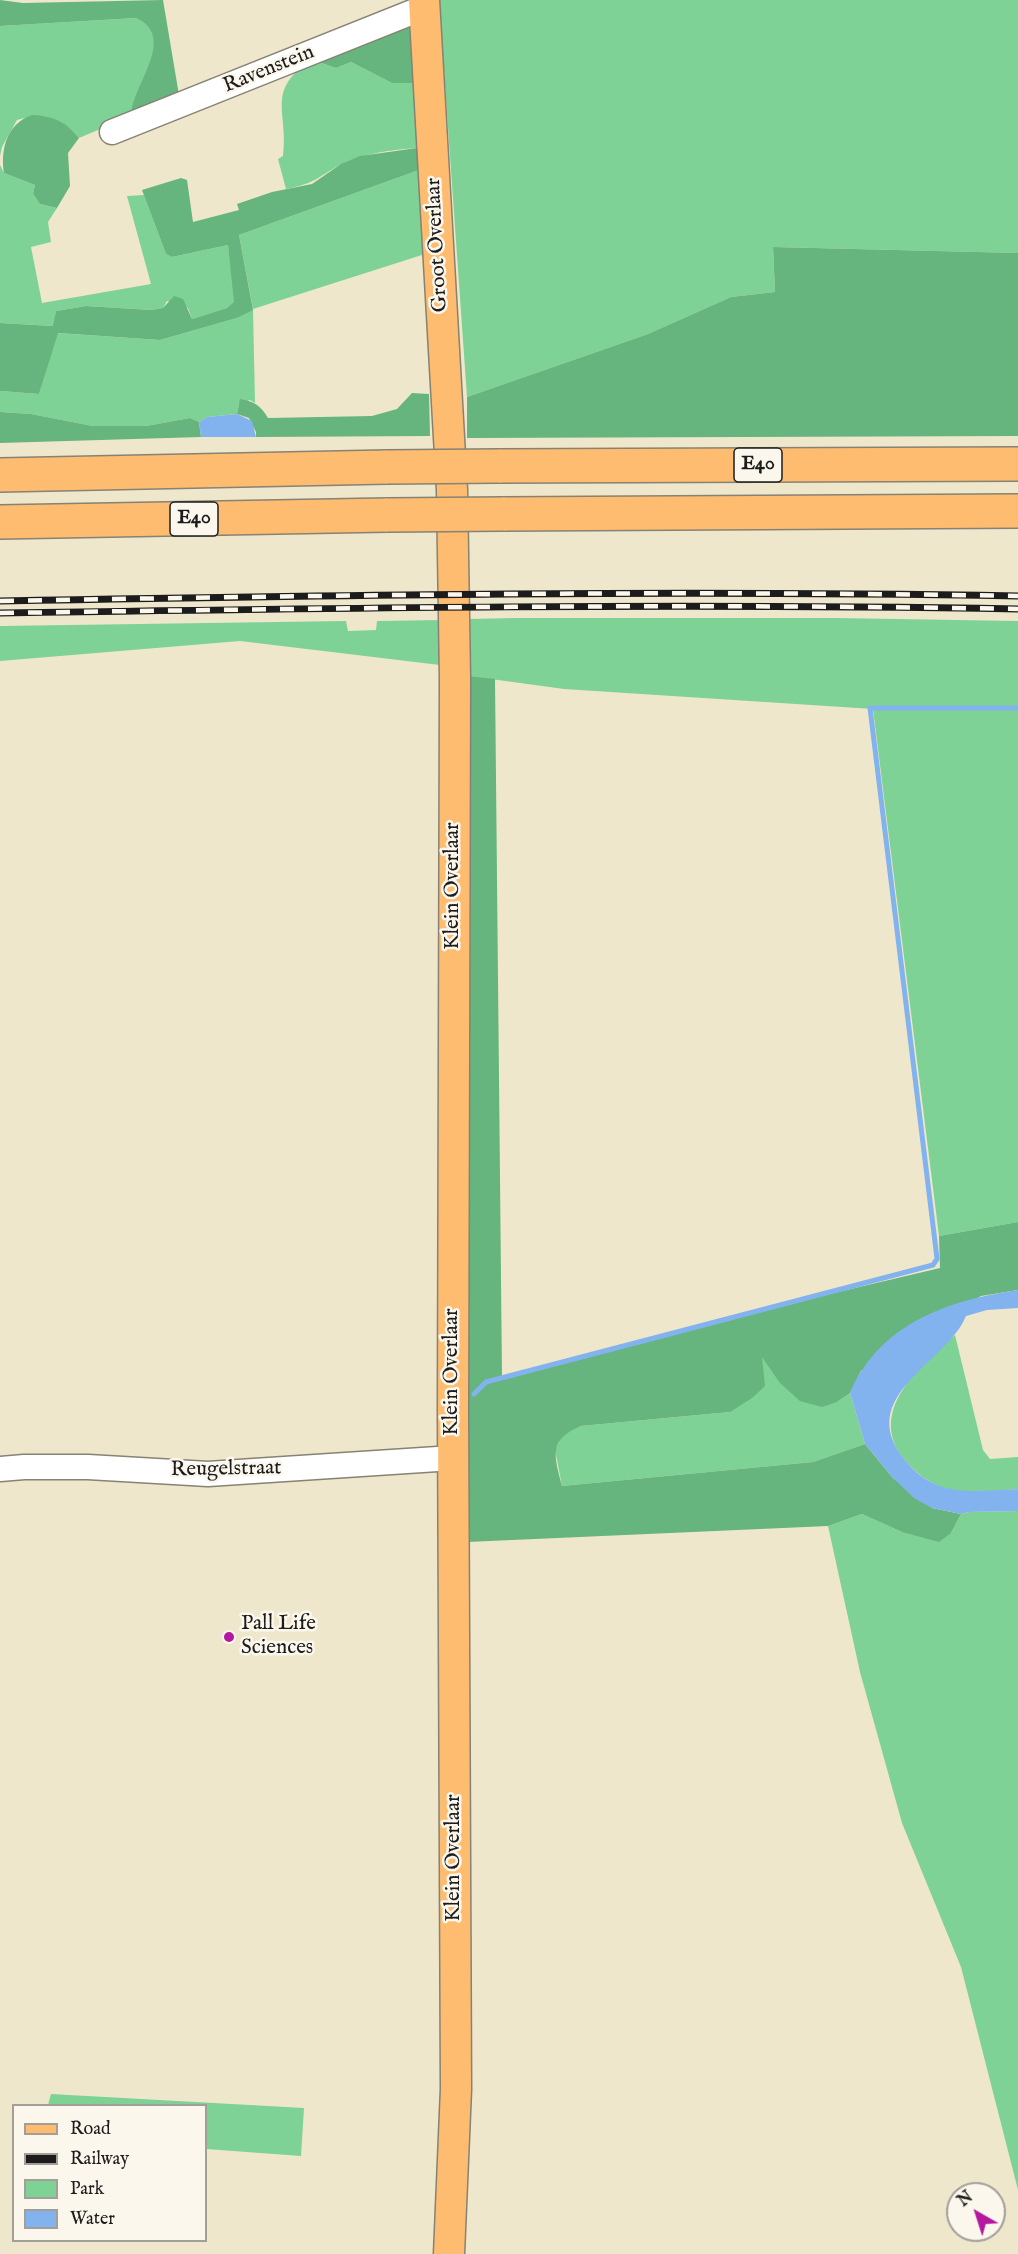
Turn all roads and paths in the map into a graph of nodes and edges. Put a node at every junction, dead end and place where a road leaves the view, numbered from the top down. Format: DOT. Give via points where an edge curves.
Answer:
graph roads {
  1 [pos="424,4"];
  2 [pos="112,132"];
  3 [pos="1018,464"];
  4 [pos="0,475"];
  5 [pos="452,490"];
  6 [pos="1018,511"];
  7 [pos="0,522"];
  8 [pos="453,1458"];
  9 [pos="0,1469"];
  10 [pos="449,2254"];
  1 -- 2 [label="street, Ravenstein"];
  1 -- 5 [label="main road, Groot Overlaar"];
  3 -- 4 [label="highway, E40, bridge" via="387,467"];
  5 -- 8 [label="main road, Klein Overlaar"];
  6 -- 7 [label="highway, E40, bridge"];
  8 -- 9 [label="street, Reugelstraat" via="208,1474 88,1467"];
  8 -- 10 [label="main road, Klein Overlaar" via="456,2089"];
}
